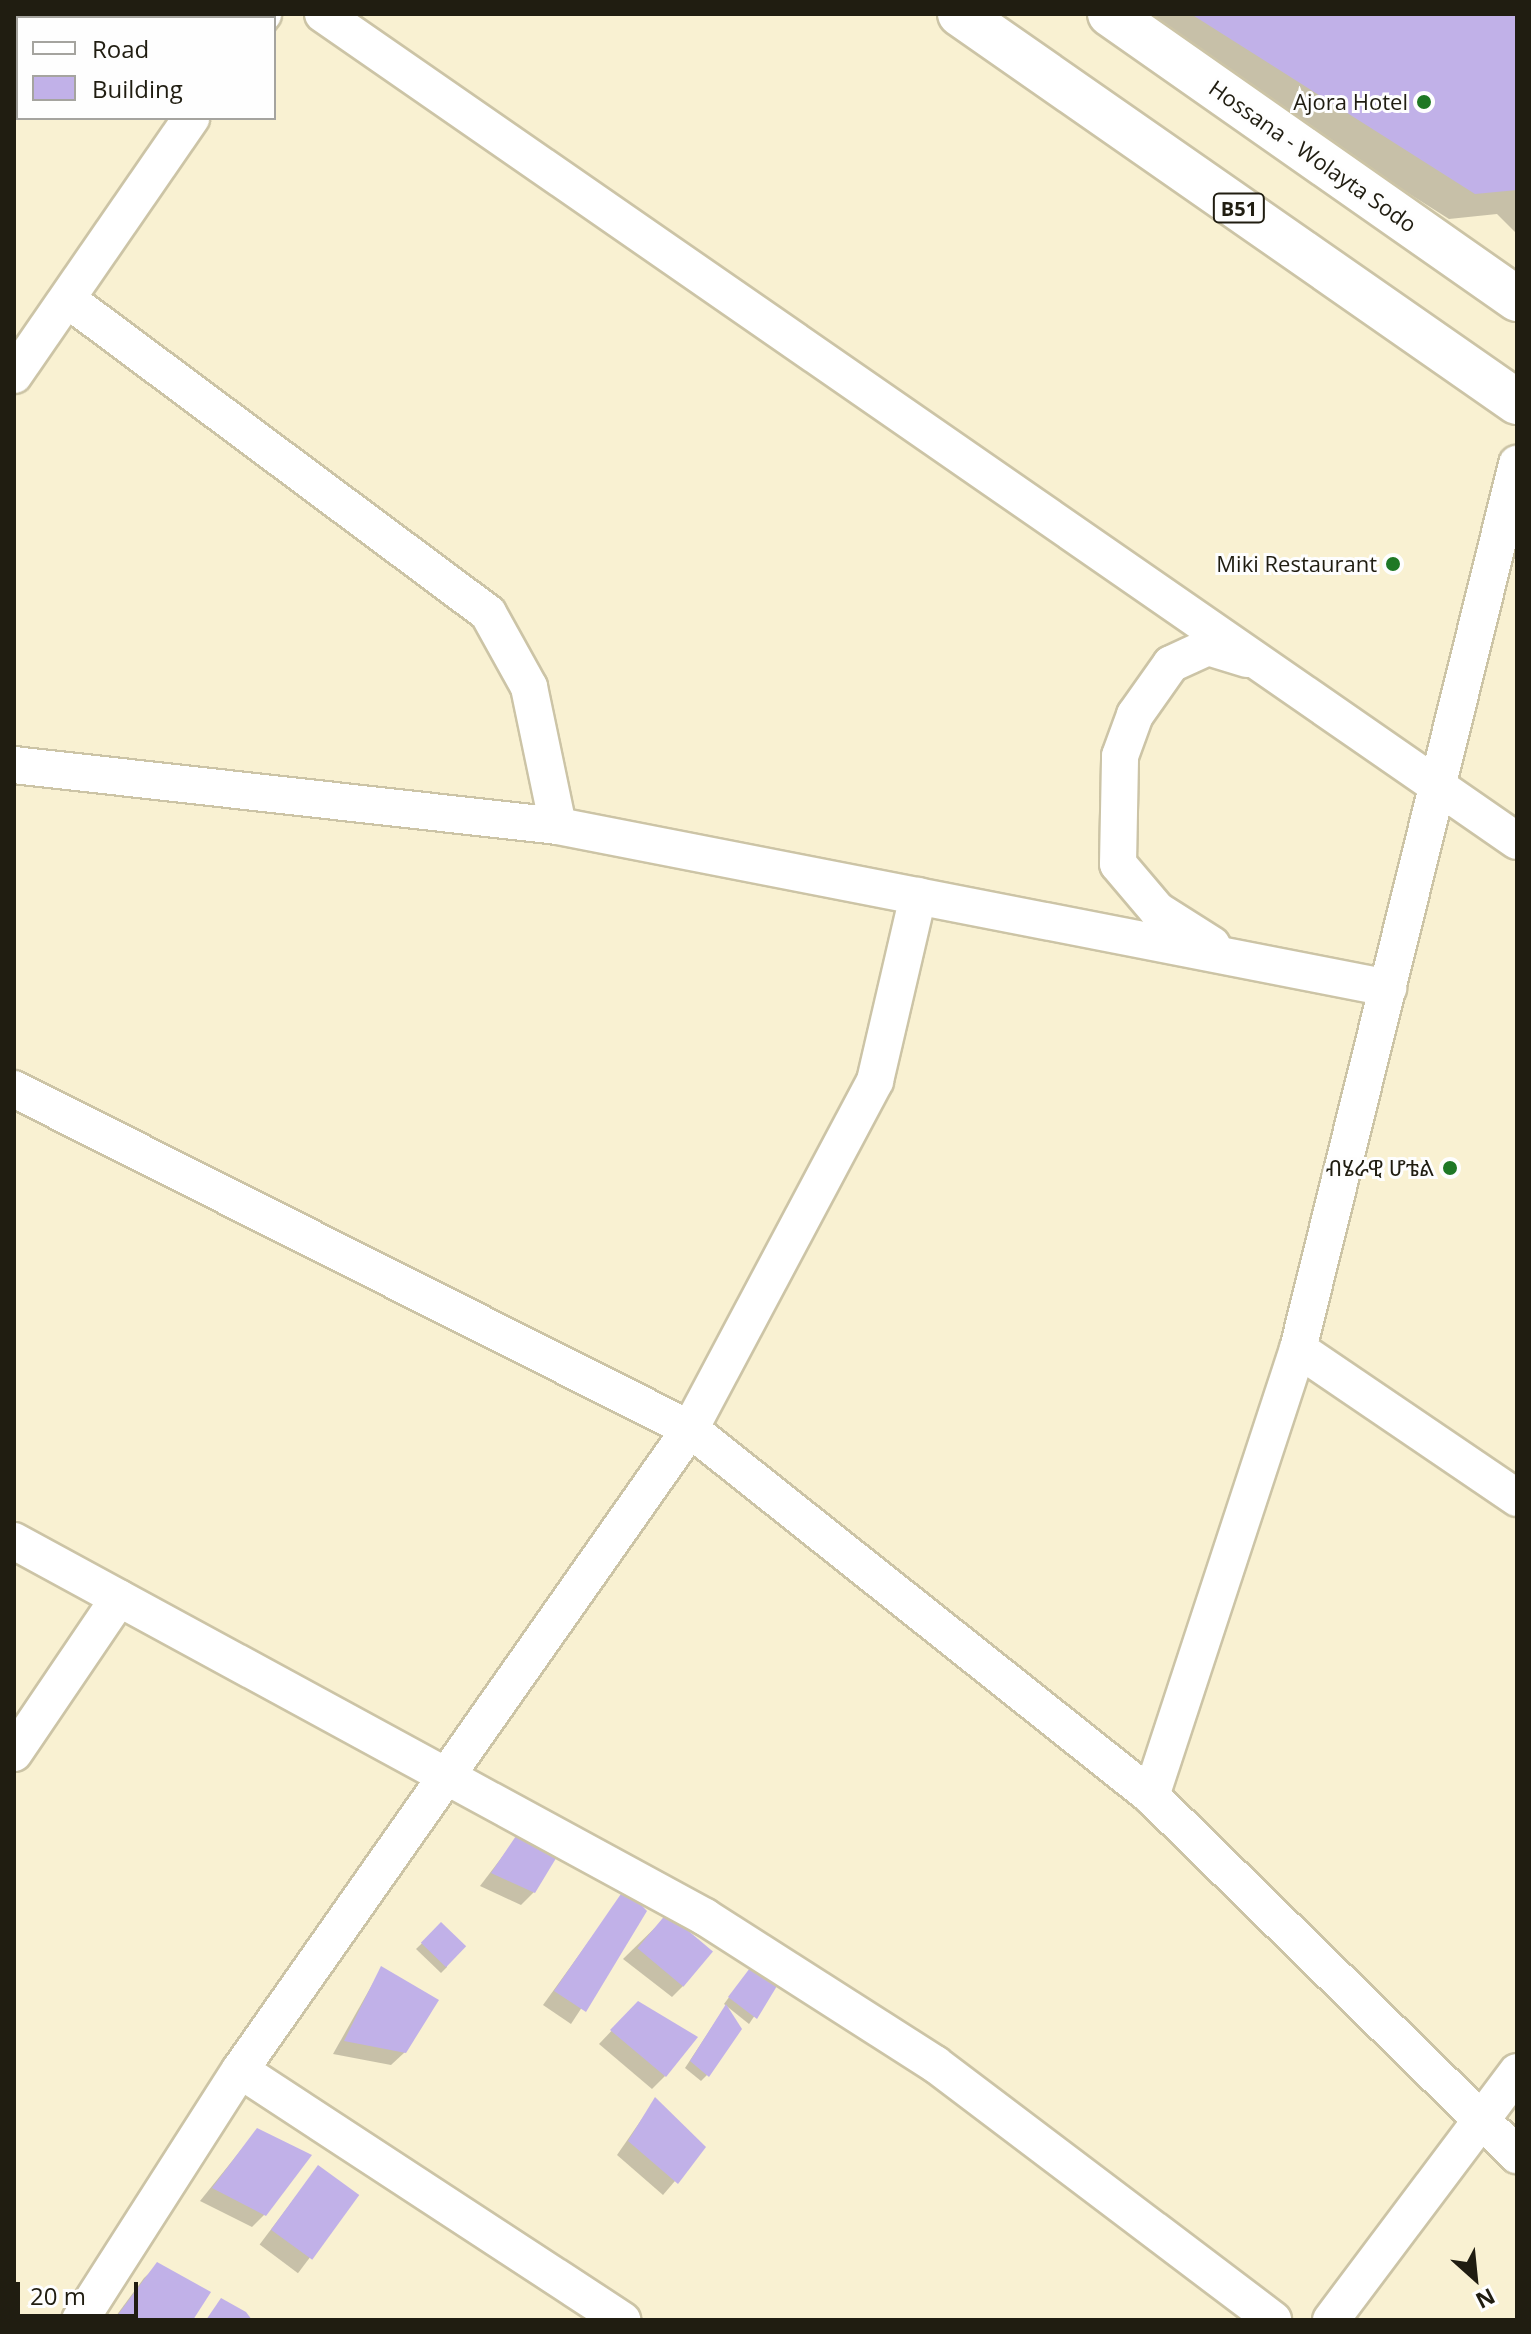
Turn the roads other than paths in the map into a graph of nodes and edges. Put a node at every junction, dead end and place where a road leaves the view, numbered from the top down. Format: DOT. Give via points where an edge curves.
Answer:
graph roads {
  1 [pos="323,14"];
  2 [pos="960,14"];
  3 [pos="1110,14"];
  4 [pos="190,120"];
  5 [pos="67,299"];
  6 [pos="1517,299"];
  7 [pos="14,375"];
  8 [pos="1517,402"];
  9 [pos="1517,464"];
  10 [pos="1260,663"];
  11 [pos="14,765"];
  12 [pos="1438,786"];
  13 [pos="558,826"];
  14 [pos="1517,841"];
  15 [pos="918,896"];
  16 [pos="1229,957"];
  17 [pos="1388,988"];
  18 [pos="14,1089"];
  19 [pos="1298,1349"];
  20 [pos="690,1429"];
  21 [pos="1517,1498"];
  22 [pos="14,1541"];
  23 [pos="119,1598"];
  24 [pos="14,1753"];
  25 [pos="445,1772"];
  26 [pos="1151,1796"];
  27 [pos="240,2070"];
  28 [pos="1517,2072"];
  29 [pos="1480,2124"];
  30 [pos="1517,2155"];
  31 [pos="80,2320"];
  32 [pos="622,2320"];
  33 [pos="1273,2320"];
  34 [pos="1331,2320"];
  1 -- 10 [label="street"];
  2 -- 8 [label="highway, B51"];
  3 -- 6 [label="highway, Hossana - Wolayta Sodo"];
  4 -- 5 [label="street"];
  5 -- 7 [label="street"];
  5 -- 13 [label="street" via="488,613 529,687"];
  9 -- 12 [label="street"];
  10 -- 12 [label="street"];
  10 -- 16 [label="street" via="1208,647 1171,664 1135,715 1120,756 1118,864 1157,910"];
  11 -- 13 [label="street"];
  12 -- 14 [label="street"];
  12 -- 17 [label="street"];
  13 -- 15 [label="street"];
  15 -- 16 [label="street"];
  15 -- 20 [label="street" via="875,1081"];
  16 -- 17 [label="street"];
  17 -- 19 [label="street"];
  18 -- 20 [label="street"];
  19 -- 21 [label="street"];
  19 -- 26 [label="street"];
  20 -- 25 [label="street"];
  20 -- 26 [label="street"];
  22 -- 23 [label="street"];
  23 -- 24 [label="street"];
  23 -- 25 [label="street"];
  25 -- 27 [label="street"];
  25 -- 33 [label="street" via="705,1917 935,2064"];
  26 -- 29 [label="street"];
  27 -- 31 [label="street"];
  27 -- 32 [label="street"];
  28 -- 29 [label="street"];
  29 -- 30 [label="street"];
  29 -- 34 [label="street"];
}
